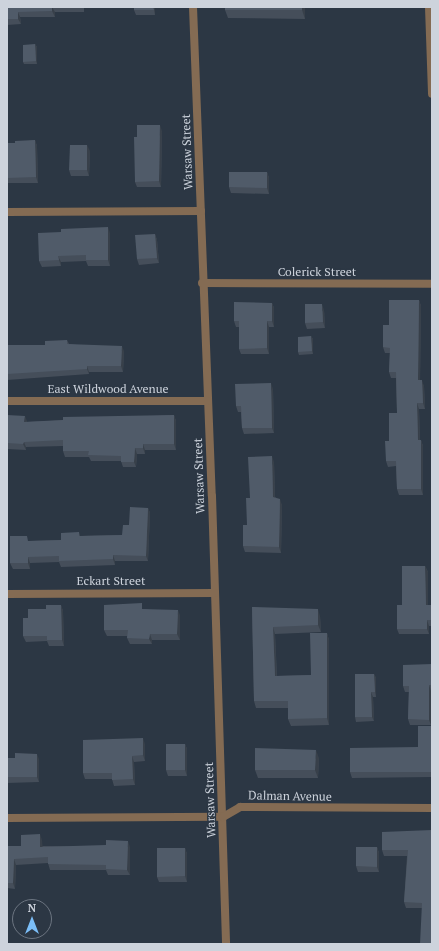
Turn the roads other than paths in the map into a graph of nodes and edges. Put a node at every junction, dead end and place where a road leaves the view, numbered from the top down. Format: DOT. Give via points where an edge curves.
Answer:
graph roads {
  1 [pos="193,7"];
  2 [pos="429,7"];
  3 [pos="431,17"];
  4 [pos="432,94"];
  5 [pos="201,211"];
  6 [pos="7,212"];
  7 [pos="202,283"];
  8 [pos="432,284"];
  9 [pos="208,401"];
  10 [pos="7,402"];
  11 [pos="215,593"];
  12 [pos="7,594"];
  13 [pos="432,808"];
  14 [pos="223,816"];
  15 [pos="7,818"];
  16 [pos="226,944"];
  1 -- 5 [label="street, Warsaw Street"];
  2 -- 3 [label="street"];
  3 -- 4 [label="street"];
  5 -- 6 [label="street"];
  5 -- 7 [label="street, Warsaw Street"];
  7 -- 8 [label="street, Colerick Street"];
  7 -- 9 [label="street, Warsaw Street"];
  9 -- 10 [label="street, East Wildwood Avenue"];
  9 -- 11 [label="street, Warsaw Street"];
  11 -- 12 [label="street, Eckart Street"];
  11 -- 14 [label="street, Warsaw Street"];
  13 -- 14 [label="street, Dalman Avenue" via="240,807"];
  14 -- 15 [label="street, Dalman Avenue"];
  14 -- 16 [label="street, Warsaw Street"];
}
